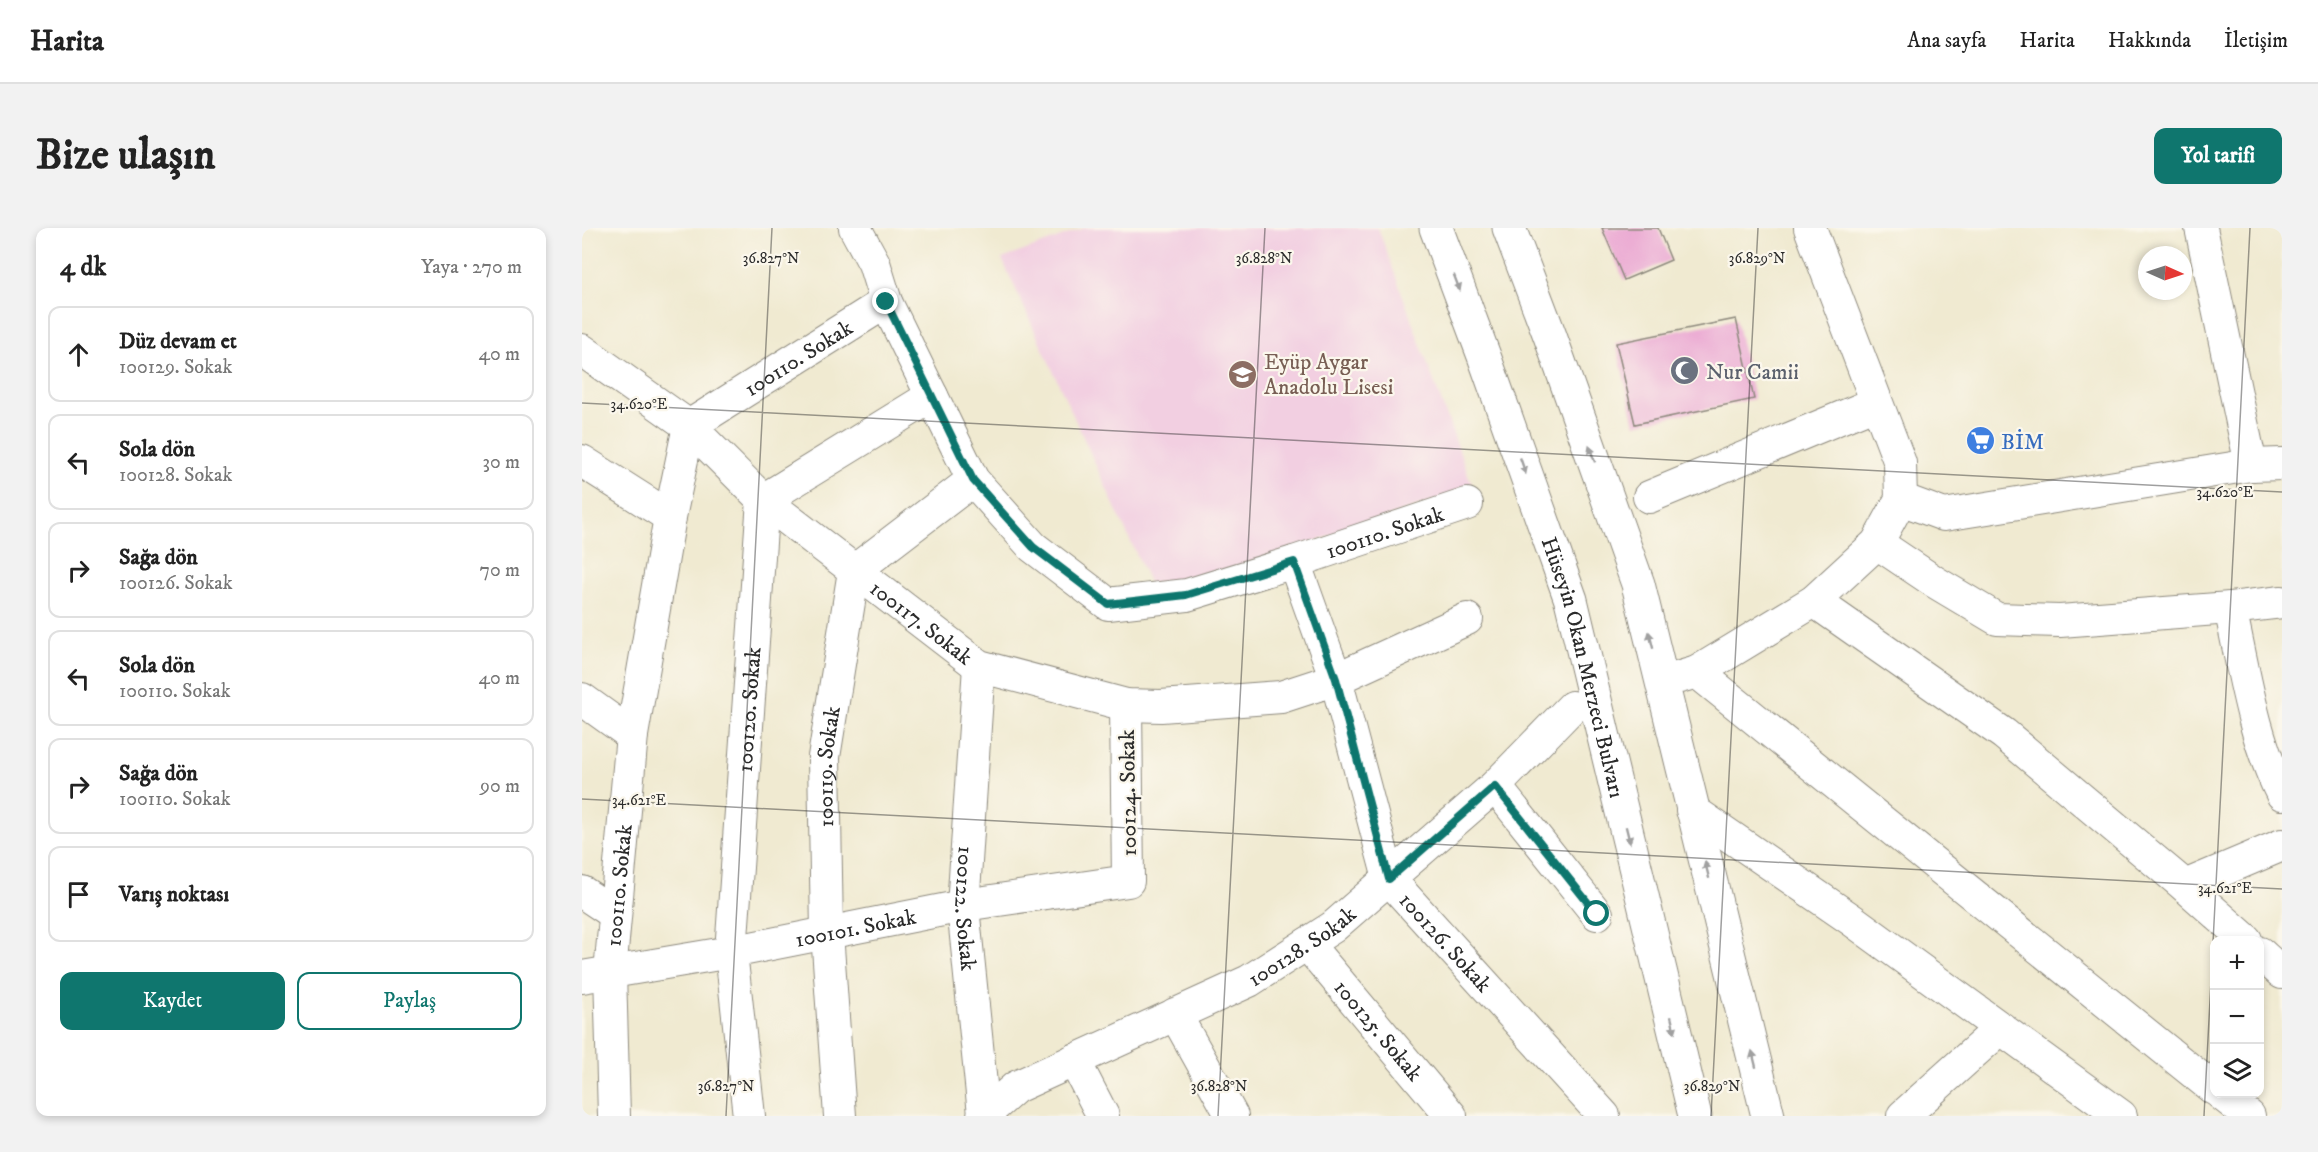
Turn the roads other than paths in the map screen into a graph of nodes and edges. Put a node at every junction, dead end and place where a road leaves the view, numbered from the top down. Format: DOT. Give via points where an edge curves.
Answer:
graph roads {
  1 [pos="855,228"];
  2 [pos="1436,228"];
  3 [pos="1509,228"];
  4 [pos="1810,228"];
  5 [pos="2201,228"];
  6 [pos="886,302"];
  7 [pos="582,350"];
  8 [pos="932,396"];
  9 [pos="1876,403"];
  10 [pos="689,426"];
  11 [pos="582,461"];
  12 [pos="2282,464"];
  13 [pos="2251,465"];
  14 [pos="973,480"];
  15 [pos="1650,496"];
  16 [pos="763,500"];
  17 [pos="1901,500"];
  18 [pos="1467,504"];
  19 [pos="670,517"];
  20 [pos="1877,543"];
  21 [pos="1294,562"];
  22 [pos="854,571"];
  23 [pos="1814,601"];
  24 [pos="2282,602"];
  25 [pos="2230,608"];
  26 [pos="1467,619"];
  27 [pos="979,666"];
  28 [pos="1697,672"];
  29 [pos="1336,679"];
  30 [pos="1662,682"];
  31 [pos="582,699"];
  32 [pos="1126,705"];
  33 [pos="1572,707"];
  34 [pos="632,735"];
  35 [pos="1495,786"];
  36 [pos="2282,794"];
  37 [pos="1692,810"];
  38 [pos="2282,845"];
  39 [pos="1389,879"];
  40 [pos="1128,881"];
  41 [pos="2185,886"];
  42 [pos="582,892"];
  43 [pos="963,907"];
  44 [pos="615,914"];
  45 [pos="1597,914"];
  46 [pos="827,933"];
  47 [pos="2241,936"];
  48 [pos="1307,944"];
  49 [pos="731,952"];
  50 [pos="2264,957"];
  51 [pos="2282,973"];
  52 [pos="596,975"];
  53 [pos="1175,1014"];
  54 [pos="2001,1028"];
  55 [pos="1074,1060"];
  56 [pos="2210,1086"];
  57 [pos="2226,1098"];
  58 [pos="984,1115"];
  59 [pos="2116,1115"];
  60 [pos="614,1116"];
  61 [pos="749,1116"];
  62 [pos="840,1116"];
  63 [pos="1103,1116"];
  64 [pos="1232,1116"];
  65 [pos="1451,1116"];
  66 [pos="1604,1116"];
  67 [pos="1695,1116"];
  68 [pos="1768,1116"];
  69 [pos="1903,1116"];
  70 [pos="2248,1116"];
  1 -- 6 [label="street" via="874,263"];
  2 -- 67 [label="main road, Hüseyin Okan Merzeci Bulvarı, one-way" via="1571,600"];
  30 -- 3 [label="main road, one-way" via="1638,584"];
  4 -- 9 [label="street"];
  5 -- 13 [label="street"];
  6 -- 8 [label="street, 100110. Sokak"];
  6 -- 10 [label="street, 100110. Sokak"];
  7 -- 10 [label="street, 100117. Sokak"];
  8 -- 14 [label="street, 100110. Sokak"];
  8 -- 16 [label="street"];
  9 -- 15 [label="street"];
  9 -- 17 [label="street" via="1900,463"];
  10 -- 16 [label="street, 100117. Sokak"];
  10 -- 19 [label="street, 100110. Sokak"];
  11 -- 19 [label="street"];
  12 -- 13 [label="street"];
  13 -- 17 [label="street" via="1944,515"];
  14 -- 21 [label="street, 100110. Sokak" via="1033,547 1108,604 1186,595"];
  14 -- 22 [label="street"];
  16 -- 22 [label="street, 100117. Sokak"];
  16 -- 49 [label="street, 100120. Sokak"];
  17 -- 20 [label="street"];
  18 -- 21 [label="street, 100110. Sokak"];
  19 -- 34 [label="street, 100110. Sokak"];
  20 -- 23 [label="street"];
  20 -- 25 [label="street" via="1997,618 2060,621"];
  21 -- 29 [label="street, 100126. Sokak"];
  22 -- 27 [label="street, 100117. Sokak"];
  22 -- 46 [label="street, 100119. Sokak" via="824,757"];
  23 -- 28 [label="street"];
  23 -- 41 [label="street" via="2004,734"];
  24 -- 25 [label="street"];
  25 -- 36 [label="street" via="2251,705"];
  26 -- 29 [label="street, 100117. Sokak"];
  27 -- 32 [label="street, 100117. Sokak"];
  27 -- 43 [label="street, 100122. Sokak"];
  28 -- 30 [label="street"];
  28 -- 56 [label="street"];
  29 -- 32 [label="street, 100117. Sokak" via="1281,697"];
  29 -- 39 [label="street, 100126. Sokak"];
  30 -- 37 [label="main road"];
  31 -- 34 [label="street"];
  32 -- 40 [label="street, 100124. Sokak"];
  33 -- 35 [label="street, 100128. Sokak"];
  34 -- 44 [label="street, 100110. Sokak"];
  35 -- 39 [label="street, 100128. Sokak"];
  35 -- 45 [label="street"];
  37 -- 54 [label="street"];
  68 -- 37 [label="main road, one-way"];
  38 -- 41 [label="street"];
  39 -- 48 [label="street, 100128. Sokak"];
  39 -- 66 [label="street, 100126. Sokak"];
  40 -- 43 [label="street, 100101. Sokak"];
  41 -- 47 [label="street"];
  42 -- 44 [label="street"];
  43 -- 46 [label="street, 100101. Sokak"];
  43 -- 58 [label="street, 100122. Sokak"];
  44 -- 52 [label="street, 100110. Sokak"];
  46 -- 49 [label="street, 100101. Sokak"];
  46 -- 62 [label="street, 100119. Sokak"];
  48 -- 53 [label="street, 100128. Sokak" via="1249,981"];
  48 -- 65 [label="street, 100125. Sokak"];
  49 -- 52 [label="street, 100101. Sokak"];
  49 -- 61 [label="street, 100120. Sokak"];
  50 -- 51 [label="street"];
  52 -- 60 [label="street, 100110. Sokak"];
  53 -- 55 [label="street, 100128. Sokak"];
  53 -- 64 [label="street"];
  54 -- 59 [label="street"];
  54 -- 69 [label="street"];
  55 -- 58 [label="street, 100128. Sokak" via="1016,1087"];
  55 -- 63 [label="street"];
  57 -- 70 [label="street"];
}
